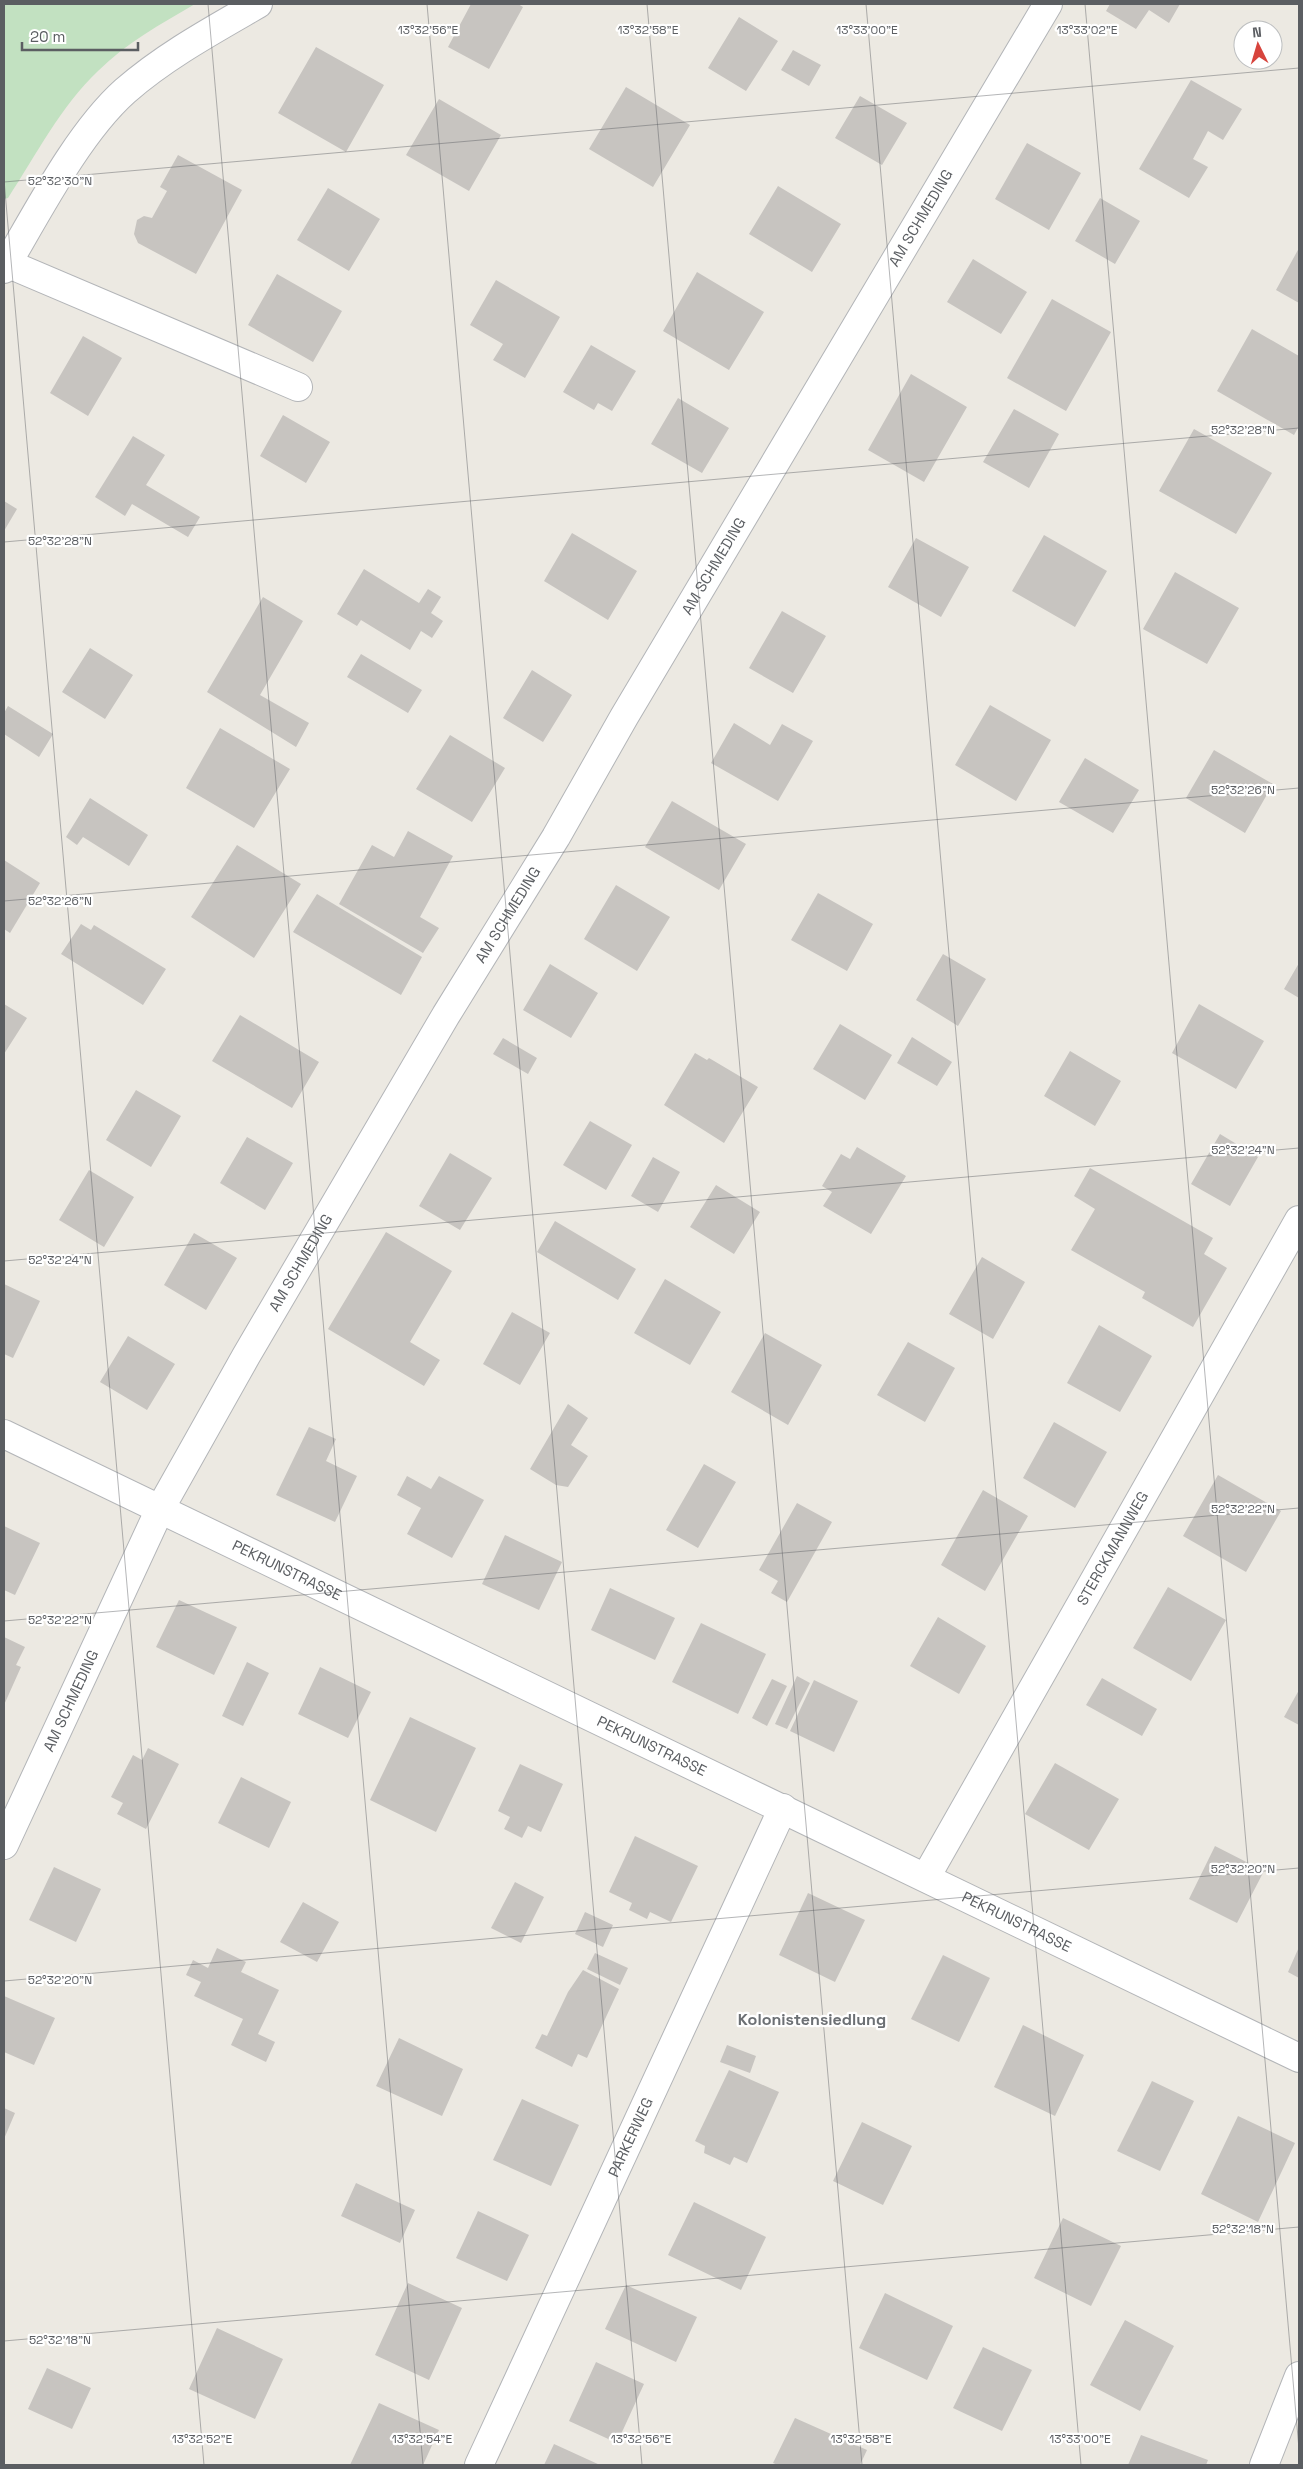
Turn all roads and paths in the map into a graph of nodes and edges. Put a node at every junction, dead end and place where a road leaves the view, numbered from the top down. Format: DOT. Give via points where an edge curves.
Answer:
graph roads {
  1 [pos="258,4"];
  2 [pos="1048,4"];
  3 [pos="5,265"];
  4 [pos="298,387"];
  5 [pos="1299,1220"];
  6 [pos="4,1434"];
  7 [pos="160,1509"];
  8 [pos="783,1808"];
  9 [pos="4,1845"];
  10 [pos="926,1878"];
  11 [pos="1299,2058"];
  12 [pos="1299,2376"];
  13 [pos="479,2465"];
  14 [pos="1264,2465"];
  1 -- 3 [label="street" via="179,50 125,91 81,142"];
  2 -- 7 [label="street, AM SCHMEDING" via="560,829 446,1015 241,1364"];
  3 -- 4 [label="street"];
  5 -- 10 [label="street, STERCKMANNWEG"];
  6 -- 7 [label="street, PEKRUNSTRASSE"];
  7 -- 8 [label="street, PEKRUNSTRASSE"];
  7 -- 9 [label="street, AM SCHMEDING"];
  8 -- 10 [label="street, PEKRUNSTRASSE"];
  8 -- 13 [label="street, PARKERWEG"];
  10 -- 11 [label="street, PEKRUNSTRASSE"];
  12 -- 14 [label="street"];
}
